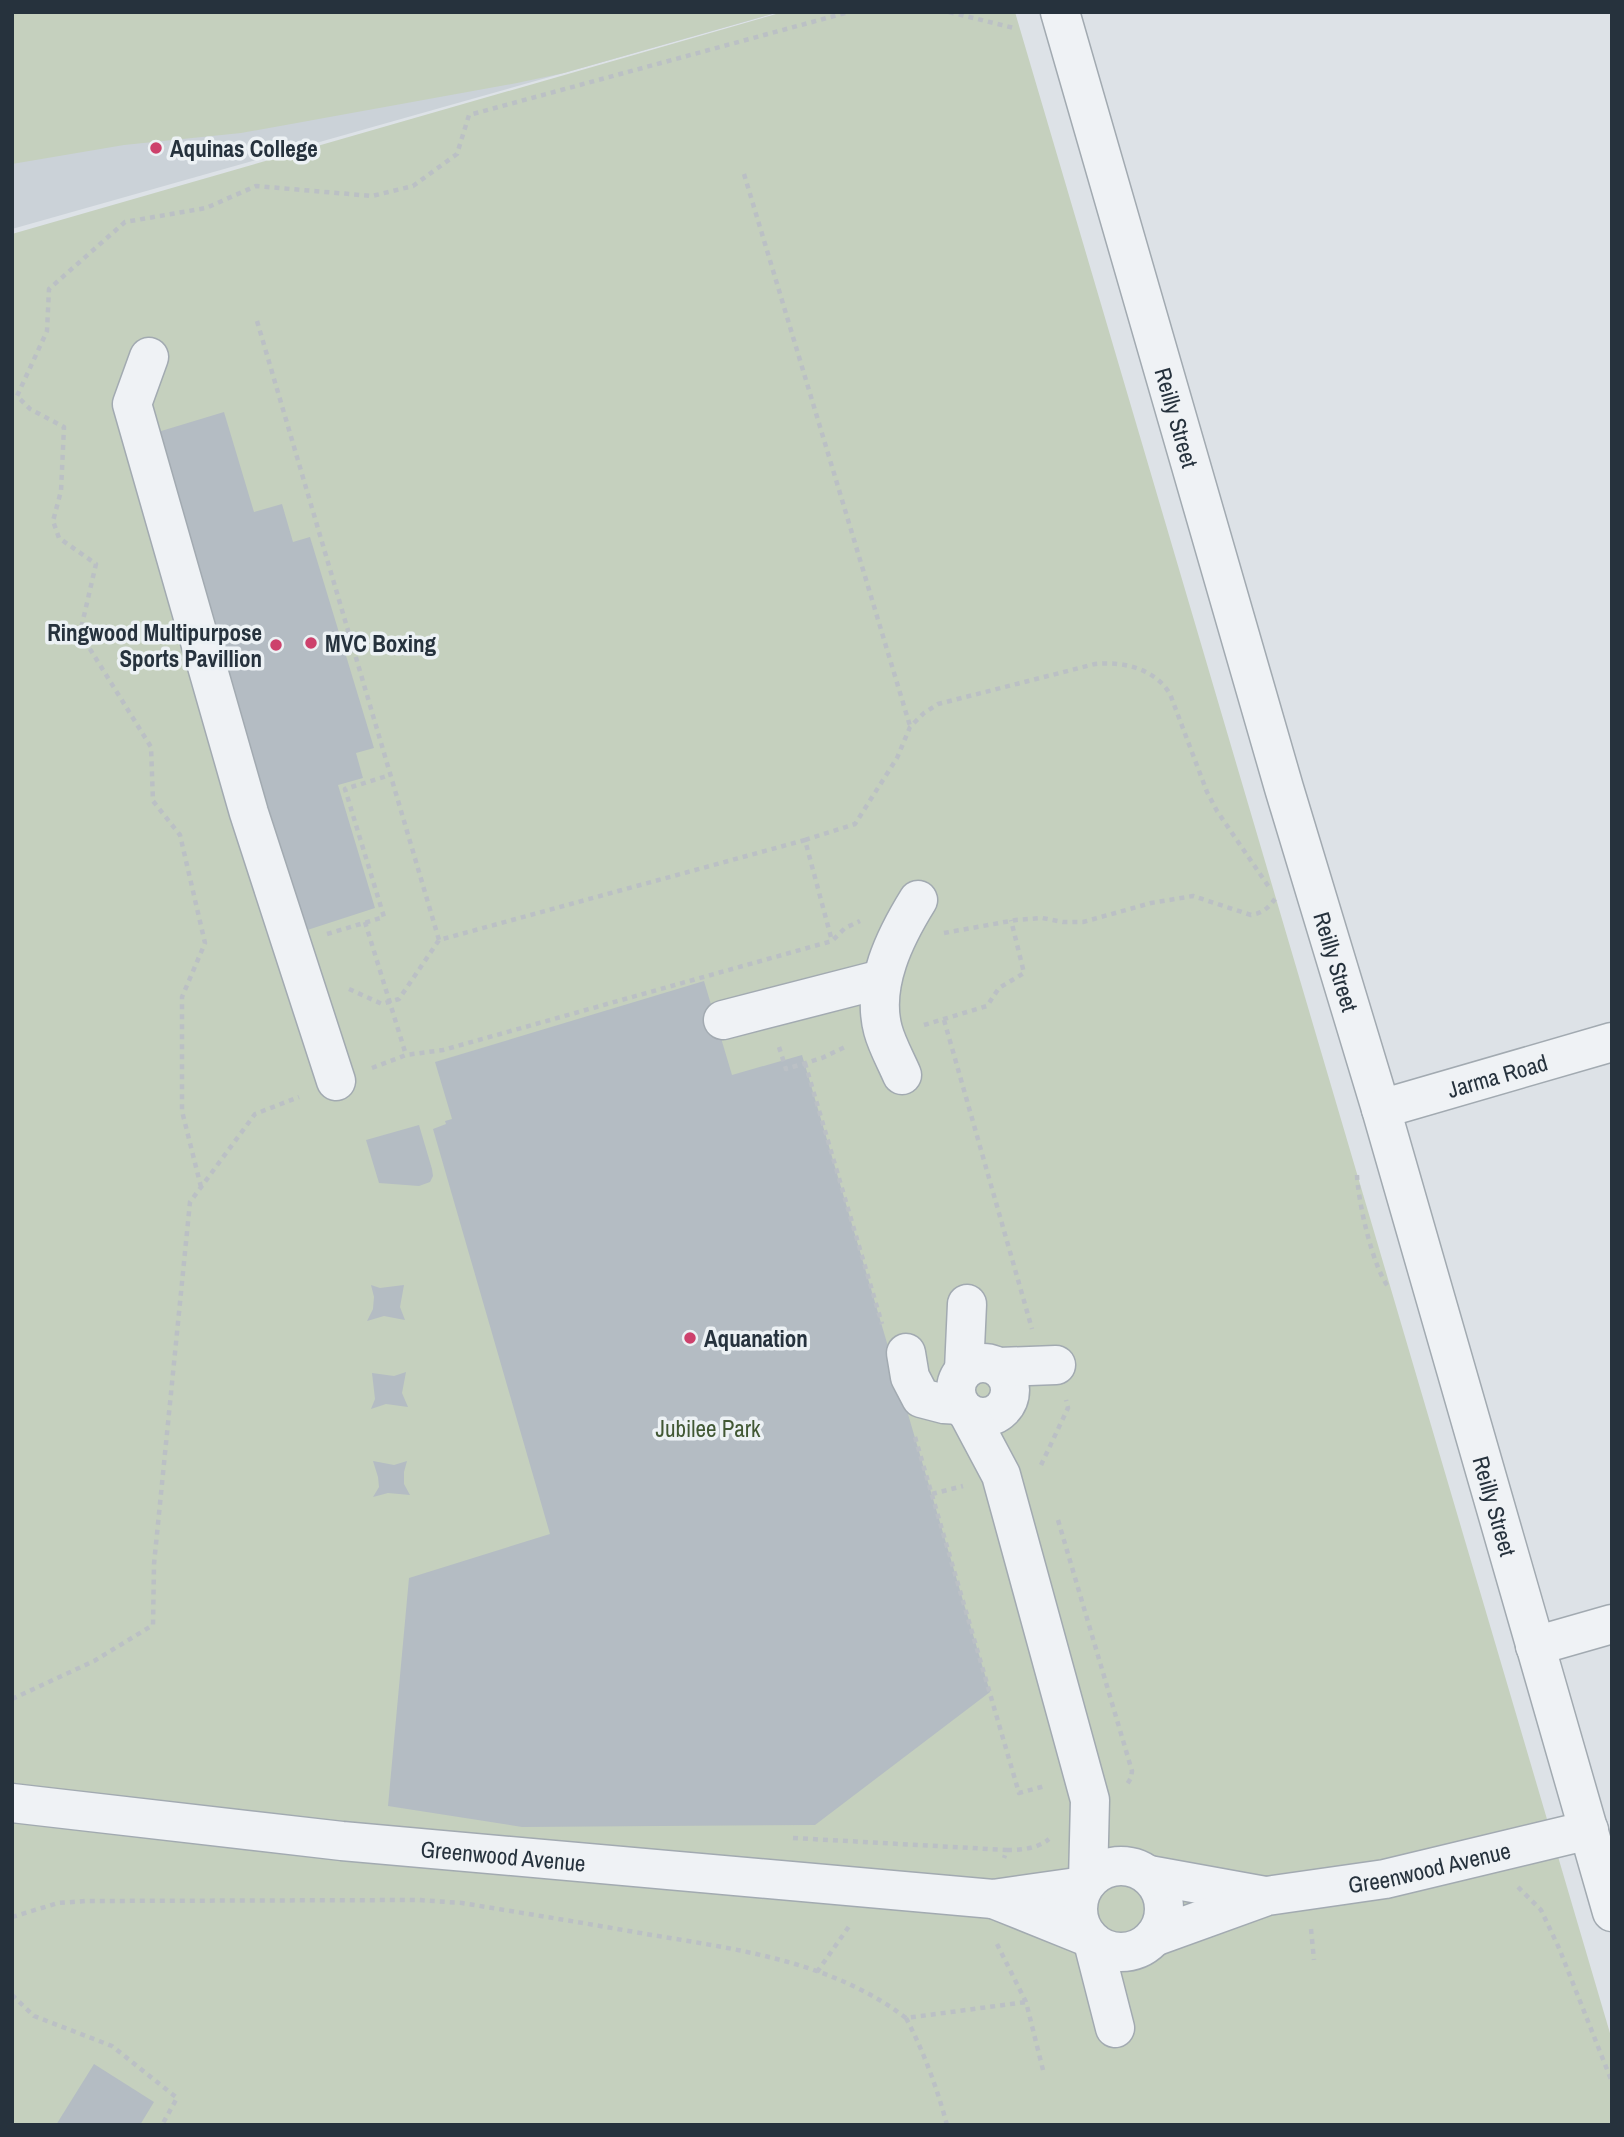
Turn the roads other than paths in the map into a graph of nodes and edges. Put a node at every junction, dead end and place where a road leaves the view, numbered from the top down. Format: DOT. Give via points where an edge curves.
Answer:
graph roads {
  1 [pos="1060,12"];
  2 [pos="149,356"];
  3 [pos="909,915"];
  4 [pos="882,979"];
  5 [pos="723,1020"];
  6 [pos="1612,1042"];
  7 [pos="902,1075"];
  8 [pos="336,1081"];
  9 [pos="1381,1109"];
  10 [pos="1056,1365"];
  11 [pos="1612,1624"];
  12 [pos="1535,1646"];
  13 [pos="1107,1793"];
  14 [pos="12,1803"];
  15 [pos="1589,1830"];
  16 [pos="1142,1871"];
  17 [pos="1086,1883"];
  18 [pos="1267,1896"];
  19 [pos="993,1899"];
  20 [pos="1612,1912"];
  21 [pos="1091,1939"];
  22 [pos="1148,1942"];
  1 -- 9 [label="street, Reilly Street"];
  2 -- 8 [label="street" via="132,404 250,813"];
  3 -- 4 [label="street"];
  4 -- 5 [label="street"];
  4 -- 7 [label="street" via="879,1007 883,1030"];
  6 -- 9 [label="street, Jarma Road"];
  9 -- 12 [label="street, Reilly Street"];
  10 -- 13 [label="street" via="983,1387 1001,1475"];
  11 -- 12 [label="street"];
  12 -- 15 [label="street, Reilly Street"];
  13 -- 16 [label="street"];
  13 -- 17 [label="street"];
  14 -- 19 [label="street, Greenwood Avenue" via="342,1841"];
  15 -- 18 [label="street, Greenwood Avenue" via="1385,1879"];
  15 -- 20 [label="street, Reilly Street"];
  16 -- 17 [label="street" via="1117,1865 1101,1870"];
  16 -- 18 [label="street, Greenwood Avenue"];
  16 -- 22 [label="street" via="1159,1888 1164,1905 1162,1922"];
  17 -- 19 [label="street, Greenwood Avenue"];
  17 -- 21 [label="street" via="1078,1912"];
  18 -- 22 [label="street, Greenwood Avenue"];
  19 -- 21 [label="street, Greenwood Avenue"];
  21 -- 22 [label="street" via="1108,1950 1124,1952"];
  21 -- 22 [label="street" via="1115,2028"];
}
